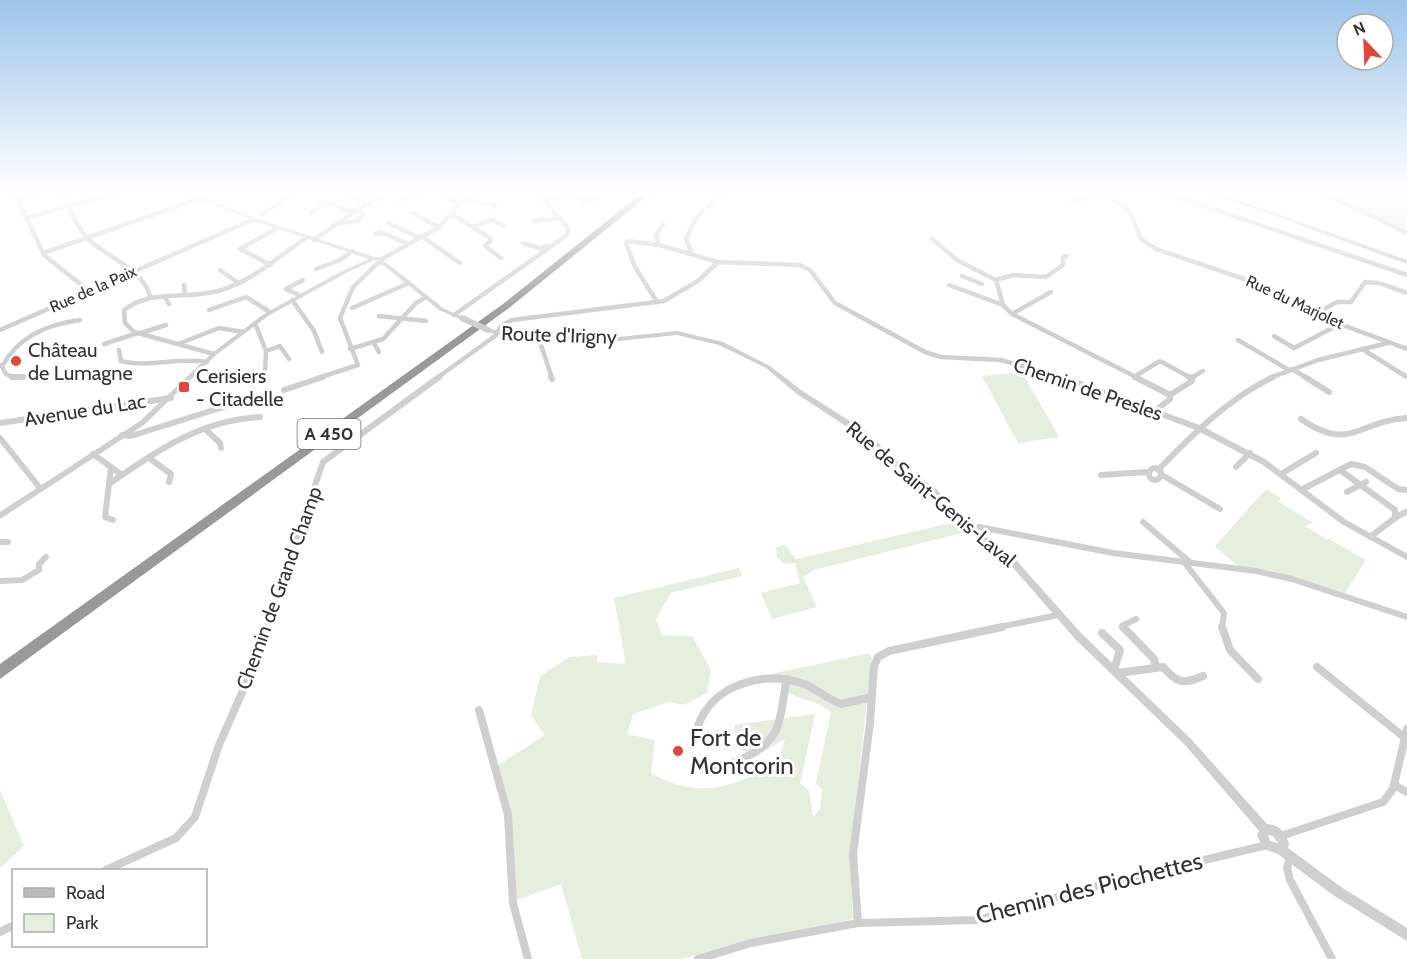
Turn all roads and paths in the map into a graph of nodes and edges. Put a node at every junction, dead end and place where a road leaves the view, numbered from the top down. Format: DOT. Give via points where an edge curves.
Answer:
graph roads {
  1 [pos="34,234"];
  2 [pos="85,234"];
  3 [pos="99,234"];
  4 [pos="219,234"];
  5 [pos="267,234"];
  6 [pos="294,234"];
  7 [pos="323,234"];
  8 [pos="385,234"];
  9 [pos="413,234"];
  10 [pos="427,234"];
  11 [pos="483,234"];
  12 [pos="565,234"];
  13 [pos="568,234"];
  14 [pos="589,234"];
  15 [pos="596,234"];
  16 [pos="657,234"];
  17 [pos="687,234"];
  18 [pos="1139,234"];
  19 [pos="1284,234"];
  20 [pos="1328,234"];
  21 [pos="421,237"];
  22 [pos="87,238"];
  23 [pos="306,238"];
  24 [pos="932,239"];
  25 [pos="314,240"];
  26 [pos="523,243"];
  27 [pos="408,244"];
  28 [pos="658,245"];
  29 [pos="352,251"];
  30 [pos="687,253"];
  31 [pos="44,254"];
  32 [pos="1067,256"];
  33 [pos="501,258"];
  34 [pos="377,261"];
  35 [pos="718,262"];
  36 [pos="1407,262"];
  37 [pos="460,263"];
  38 [pos="271,265"];
  39 [pos="316,269"];
  40 [pos="219,270"];
  41 [pos="132,273"];
  42 [pos="962,276"];
  43 [pos="1407,276"];
  44 [pos="303,280"];
  45 [pos="996,280"];
  46 [pos="237,282"];
  47 [pos="409,284"];
  48 [pos="184,285"];
  49 [pos="949,285"];
  50 [pos="89,291"];
  51 [pos="1051,292"];
  52 [pos="965,293"];
  53 [pos="1407,293"];
  54 [pos="150,296"];
  55 [pos="164,296"];
  56 [pos="185,296"];
  57 [pos="299,296"];
  58 [pos="426,297"];
  59 [pos="292,300"];
  60 [pos="657,302"];
  61 [pos="169,304"];
  62 [pos="1003,304"];
  63 [pos="352,308"];
  64 [pos="209,310"];
  65 [pos="270,312"];
  66 [pos="1317,313"];
  67 [pos="1012,314"];
  68 [pos="454,315"];
  69 [pos="379,316"];
  70 [pos="400,319"];
  71 [pos="80,320"];
  72 [pos="426,321"];
  73 [pos="255,323"];
  74 [pos="1340,324"];
  75 [pos="166,325"];
  76 [pos="0,330"];
  77 [pos="243,332"];
  78 [pos="140,333"];
  79 [pos="496,333"];
  80 [pos="538,336"];
  81 [pos="1274,336"];
  82 [pos="1238,340"];
  83 [pos="373,342"];
  84 [pos="721,343"];
  85 [pos="1389,343"];
  86 [pos="104,344"];
  87 [pos="178,345"];
  88 [pos="350,349"];
  89 [pos="1407,349"];
  90 [pos="119,350"];
  91 [pos="1362,350"];
  92 [pos="266,351"];
  93 [pos="322,352"];
  94 [pos="379,352"];
  95 [pos="214,354"];
  96 [pos="290,359"];
  97 [pos="207,362"];
  98 [pos="2,365"];
  99 [pos="1290,370"];
  100 [pos="1203,371"];
  101 [pos="265,372"];
  102 [pos="47,374"];
  103 [pos="1134,377"];
  104 [pos="1407,377"];
  105 [pos="1191,378"];
  106 [pos="552,379"];
  107 [pos="284,390"];
  108 [pos="1329,392"];
  109 [pos="1170,395"];
  110 [pos="171,398"];
  111 [pos="241,405"];
  112 [pos="1155,411"];
  113 [pos="260,417"];
  114 [pos="1407,418"];
  115 [pos="1301,419"];
  116 [pos="0,423"];
  117 [pos="1198,428"];
  118 [pos="205,429"];
  119 [pos="122,435"];
  120 [pos="0,438"];
  121 [pos="220,448"];
  122 [pos="1250,453"];
  123 [pos="1316,453"];
  124 [pos="93,454"];
  125 [pos="149,459"];
  126 [pos="111,467"];
  127 [pos="1236,467"];
  128 [pos="1340,470"];
  129 [pos="1160,473"];
  130 [pos="1281,474"];
  131 [pos="122,475"];
  132 [pos="1101,475"];
  133 [pos="169,482"];
  134 [pos="1363,483"];
  135 [pos="109,484"];
  136 [pos="40,488"];
  137 [pos="1301,490"];
  138 [pos="1407,490"];
  139 [pos="1347,492"];
  140 [pos="1220,509"];
  141 [pos="1406,512"];
  142 [pos="0,516"];
  143 [pos="1395,518"];
  144 [pos="113,520"];
  145 [pos="1143,522"];
  146 [pos="972,530"];
  147 [pos="1370,537"];
  148 [pos="46,557"];
  149 [pos="1407,557"];
  150 [pos="1187,562"];
  151 [pos="0,581"];
  152 [pos="1058,615"];
  153 [pos="1407,617"];
  154 [pos="1136,619"];
  155 [pos="1102,633"];
  156 [pos="0,663"];
  157 [pos="1156,667"];
  158 [pos="1317,668"];
  159 [pos="0,672"];
  160 [pos="1116,672"];
  161 [pos="1203,675"];
  162 [pos="787,679"];
  163 [pos="1258,679"];
  164 [pos="872,697"];
  165 [pos="479,710"];
  166 [pos="698,726"];
  167 [pos="1407,729"];
  168 [pos="1405,738"];
  169 [pos="704,769"];
  170 [pos="1394,785"];
  171 [pos="1407,792"];
  172 [pos="1265,830"];
  173 [pos="1281,836"];
  174 [pos="1267,845"];
  175 [pos="1286,852"];
  176 [pos="108,869"];
  177 [pos="858,923"];
  178 [pos="1407,935"];
  179 [pos="528,959"];
  180 [pos="698,959"];
  181 [pos="1332,959"];
  1 -- 31 [label="street"];
  2 -- 22 [label="street"];
  3 -- 22 [label="street"];
  4 -- 41 [label="street, Rue de la Paix"];
  5 -- 38 [label="street" via="240,249"];
  6 -- 23 [label="street, Route d'Irigny"];
  7 -- 25 [label="street"];
  8 -- 27 [label="street"];
  9 -- 21 [label="street"];
  10 -- 21 [label="street"];
  11 -- 33 [label="street" via="491,241 485,246"];
  12 -- 26 [label="street" via="542,249"];
  13 -- 68 [label="street"];
  14 -- 156 [label="highway, A 450" via="505,300"];
  15 -- 159 [label="highway, A 450" via="506,306"];
  16 -- 28 [label="street"];
  17 -- 30 [label="street" via="691,250"];
  18 -- 66 [label="street, Rue du Marjolet" via="1147,244 1262,285"];
  19 -- 43 [label="street"];
  20 -- 36 [label="street"];
  21 -- 27 [label="street"];
  21 -- 37 [label="street"];
  22 -- 31 [label="street"];
  22 -- 41 [label="street"];
  23 -- 25 [label="street, Route d'Irigny"];
  23 -- 38 [label="street"];
  24 -- 45 [label="street" via="957,260"];
  25 -- 29 [label="street, Route d'Irigny"];
  27 -- 34 [label="street"];
  28 -- 30 [label="street, Chemin de Presles"];
  28 -- 60 [label="street, Chemin de Presles" via="626,243 635,267"];
  29 -- 34 [label="street, Route d'Irigny"];
  29 -- 39 [label="street"];
  30 -- 35 [label="street, Chemin de Presles"];
  31 -- 50 [label="street"];
  32 -- 45 [label="street" via="1063,265 1046,277 1013,274"];
  34 -- 47 [label="street, Route d'Irigny"];
  34 -- 57 [label="street" via="344,272"];
  34 -- 88 [label="street" via="353,287 340,318"];
  35 -- 60 [label="street" via="698,281"];
  35 -- 112 [label="street, Chemin de Presles" via="800,265 810,270 835,303 925,352 941,357 1016,363"];
  38 -- 46 [label="street"];
  40 -- 46 [label="street"];
  41 -- 50 [label="street, Rue de la Paix"];
  41 -- 54 [label="street" via="147,286"];
  42 -- 52 [label="street" via="979,283"];
  44 -- 57 [label="street" via="286,289"];
  45 -- 62 [label="street"];
  46 -- 56 [label="street" via="220,291"];
  47 -- 58 [label="street, Route d'Irigny"];
  47 -- 63 [label="street"];
  48 -- 56 [label="street"];
  49 -- 52 [label="street"];
  50 -- 76 [label="street, Rue de la Paix"];
  51 -- 67 [label="street"];
  52 -- 62 [label="street"];
  53 -- 66 [label="street" via="1365,282 1351,302 1337,302"];
  54 -- 55 [label="street"];
  54 -- 78 [label="street" via="124,310 127,326"];
  55 -- 56 [label="street"];
  55 -- 61 [label="street"];
  57 -- 59 [label="street"];
  58 -- 68 [label="street, Route d'Irigny"];
  58 -- 70 [label="street"];
  59 -- 65 [label="street"];
  59 -- 93 [label="street" via="303,320 315,329"];
  60 -- 79 [label="street, Chemin de Grand Champ" via="512,320"];
  62 -- 67 [label="street"];
  64 -- 65 [label="street" via="246,297"];
  65 -- 73 [label="street"];
  66 -- 74 [label="street, Rue du Marjolet"];
  67 -- 103 [label="street"];
  68 -- 79 [label="street, Route d'Irigny, bridge"];
  69 -- 70 [label="street"];
  70 -- 72 [label="street"];
  70 -- 83 [label="street" via="390,333"];
  71 -- 98 [label="street" via="60,322 38,333 18,345"];
  73 -- 77 [label="street"];
  73 -- 92 [label="street"];
  74 -- 81 [label="street" via="1294,348"];
  74 -- 85 [label="street, Rue du Marjolet"];
  75 -- 78 [label="street"];
  77 -- 87 [label="street" via="219,328"];
  77 -- 95 [label="street"];
  78 -- 86 [label="street"];
  78 -- 87 [label="street"];
  79 -- 80 [label="street, Route d'Irigny"];
  79 -- 176 [label="street, Chemin de Grand Champ" via="323,462 252,670 219,745 195,818 176,838"];
  80 -- 84 [label="street, Route d'Irigny" via="609,340 677,333"];
  80 -- 106 [label="street"];
  82 -- 99 [label="street"];
  83 -- 88 [label="street"];
  83 -- 94 [label="street"];
  84 -- 146 [label="street, Rue de Saint-Genis-Laval" via="756,359 864,434 889,459 931,489"];
  85 -- 89 [label="street, Rue du Marjolet"];
  85 -- 91 [label="street"];
  87 -- 95 [label="street"];
  88 -- 107 [label="street" via="357,365"];
  90 -- 97 [label="street" via="121,361 132,364 189,358"];
  91 -- 99 [label="street"];
  91 -- 104 [label="street"];
  92 -- 96 [label="street" via="280,346"];
  92 -- 101 [label="street"];
  95 -- 97 [label="street"];
  97 -- 110 [label="street"];
  98 -- 102 [label="street" via="6,374 14,378"];
  99 -- 108 [label="street"];
  99 -- 117 [label="street" via="1261,383"];
  100 -- 105 [label="street"];
  103 -- 105 [label="street" via="1160,362"];
  103 -- 109 [label="street"];
  105 -- 109 [label="street"];
  109 -- 112 [label="street"];
  110 -- 116 [label="street, Avenue du Lac"];
  110 -- 119 [label="street"];
  111 -- 119 [label="street"];
  112 -- 117 [label="street, Chemin de Presles"];
  113 -- 118 [label="street" via="241,417"];
  114 -- 115 [label="street" via="1372,422 1350,437 1337,439 1324,436"];
  117 -- 122 [label="street, Chemin de Presles"];
  117 -- 129 [label="street"];
  118 -- 121 [label="street" via="220,443"];
  118 -- 125 [label="street" via="184,436"];
  119 -- 124 [label="street"];
  120 -- 136 [label="street"];
  122 -- 127 [label="street"];
  122 -- 130 [label="street, Chemin de Presles"];
  123 -- 130 [label="street"];
  124 -- 126 [label="street"];
  124 -- 136 [label="street"];
  125 -- 131 [label="street"];
  125 -- 133 [label="street" via="171,474"];
  126 -- 131 [label="street"];
  126 -- 135 [label="street"];
  128 -- 134 [label="street"];
  128 -- 137 [label="street"];
  128 -- 138 [label="street" via="1351,464 1365,467 1398,489"];
  129 -- 132 [label="street" via="1155,479 1147,472"];
  129 -- 140 [label="street"];
  130 -- 137 [label="street, Chemin de Presles"];
  131 -- 135 [label="street"];
  134 -- 139 [label="street"];
  134 -- 143 [label="street" via="1391,506"];
  135 -- 144 [label="street" via="105,517"];
  136 -- 142 [label="street"];
  137 -- 147 [label="street, Chemin de Presles"];
  141 -- 143 [label="street"];
  143 -- 147 [label="street"];
  145 -- 150 [label="street"];
  146 -- 150 [label="street" via="979,527 1113,553"];
  146 -- 152 [label="street, Rue de Saint-Genis-Laval" via="1012,561"];
  147 -- 149 [label="street, Chemin de Presles"];
  148 -- 151 [label="street" via="28,579"];
  150 -- 153 [label="street" via="1292,579"];
  150 -- 163 [label="street" via="1224,613 1221,635 1229,650"];
  152 -- 160 [label="street, Rue de Saint-Genis-Laval"];
  152 -- 164 [label="street" via="889,651 878,657 874,666"];
  154 -- 157 [label="street" via="1122,626 1154,659"];
  155 -- 160 [label="street" via="1120,650"];
  157 -- 160 [label="street"];
  157 -- 161 [label="street" via="1163,667 1179,684 1185,685"];
  158 -- 168 [label="street"];
  160 -- 172 [label="street, Rue de Saint-Genis-Laval" via="1188,742"];
  162 -- 164 [label="street" via="840,704"];
  162 -- 166 [label="street" via="732,687 706,705"];
  162 -- 169 [label="street" via="771,738 728,766"];
  164 -- 177 [label="street" via="853,854"];
  165 -- 179 [label="street" via="508,815 513,903"];
  167 -- 168 [label="street"];
  168 -- 170 [label="street"];
  170 -- 171 [label="street"];
  170 -- 173 [label="street" via="1375,807"];
  172 -- 173 [label="street"];
  172 -- 174 [label="street" via="1263,838"];
  173 -- 175 [label="street"];
  174 -- 175 [label="street"];
  174 -- 177 [label="street, Chemin des Piochettes" via="1100,885 978,920"];
  175 -- 178 [label="street" via="1337,891"];
  175 -- 181 [label="street" via="1290,880"];
  177 -- 180 [label="street, Chemin des Piochettes" via="751,943"];
}
